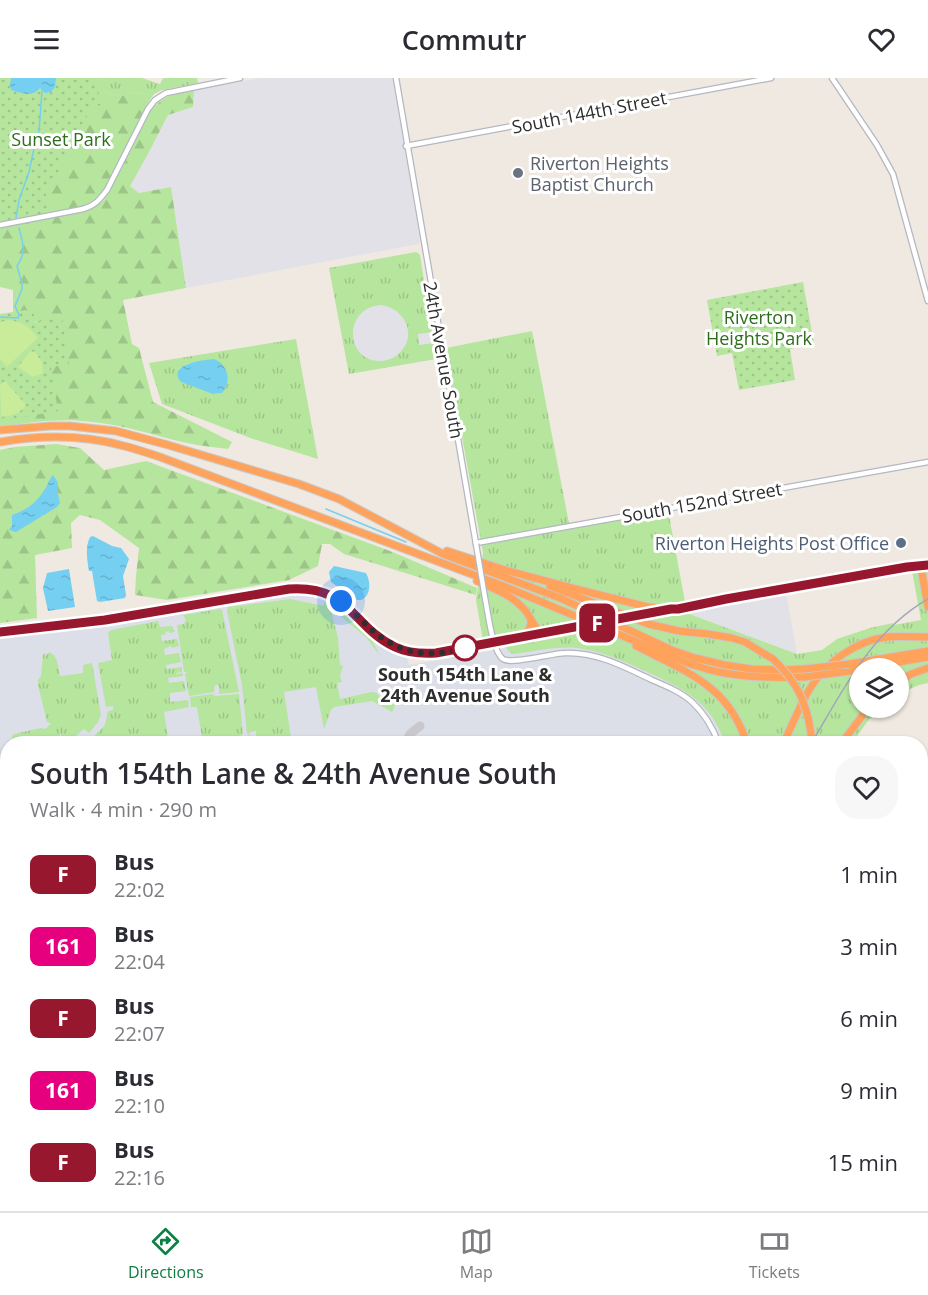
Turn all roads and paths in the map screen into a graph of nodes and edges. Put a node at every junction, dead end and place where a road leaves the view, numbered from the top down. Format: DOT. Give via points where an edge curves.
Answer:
graph roads {
  1 [pos="240,78"];
  2 [pos="396,78"];
  3 [pos="771,78"];
  4 [pos="832,78"];
  5 [pos="406,146"];
  6 [pos="0,225"];
  7 [pos="928,301"];
  8 [pos="0,433"];
  9 [pos="0,444"];
  10 [pos="928,462"];
  11 [pos="389,525"];
  12 [pos="476,544"];
  13 [pos="431,560"];
  14 [pos="928,565"];
  15 [pos="913,566"];
  16 [pos="508,571"];
  17 [pos="923,577"];
  18 [pos="928,607"];
  19 [pos="671,609"];
  20 [pos="585,620"];
  21 [pos="531,621"];
  22 [pos="0,632"];
  23 [pos="541,633"];
  24 [pos="928,637"];
  25 [pos="514,639"];
  26 [pos="494,642"];
  27 [pos="928,651"];
  28 [pos="928,657"];
  29 [pos="928,668"];
  30 [pos="805,673"];
  31 [pos="909,675"];
  32 [pos="860,718"];
  33 [pos="715,736"];
  34 [pos="744,736"];
  35 [pos="787,736"];
  36 [pos="811,736"];
  37 [pos="847,736"];
  1 -- 6 [label="street" via="170,92 155,100 107,190 93,205"];
  2 -- 5 [label="street, 24th Avenue South"];
  3 -- 5 [label="street, South 144th Street"];
  4 -- 7 [label="street" via="893,174"];
  5 -- 12 [label="street, 24th Avenue South"];
  8 -- 11 [label="highway" via="51,426 116,431 312,487"];
  9 -- 13 [label="highway" via="60,437 123,445"];
  10 -- 12 [label="street, South 152nd Street"];
  11 -- 16 [label="highway"];
  11 -- 30 [label="highway" via="443,554 560,598 672,650 725,665"];
  12 -- 26 [label="street, 24th Avenue South, bridge"];
  13 -- 20 [label="highway"];
  13 -- 21 [label="highway" via="507,595 525,609"];
  14 -- 15 [label="main road"];
  14 -- 17 [label="highway"];
  15 -- 17 [label="highway"];
  15 -- 19 [label="main road"];
  16 -- 19 [label="highway" via="629,603"];
  16 -- 36 [label="highway, bridge" via="648,624 746,642 784,669 799,691"];
  17 -- 18 [label="highway"];
  19 -- 23 [label="main road, bridge"];
  20 -- 30 [label="highway" via="718,672 771,678"];
  20 -- 34 [label="highway" via="706,683 736,716"];
  21 -- 23 [label="highway"];
  21 -- 25 [label="highway" via="528,632"];
  22 -- 26 [label="street" via="105,620 302,588 332,596 387,642 406,650 436,653"];
  23 -- 25 [label="street"];
  24 -- 35 [label="highway" via="873,640 838,657 809,690"];
  25 -- 26 [label="street"];
  26 -- 33 [label="street" via="500,657 508,661 555,653 579,653 610,661 692,701 707,718"];
  27 -- 30 [label="highway, bridge"];
  28 -- 30 [label="highway, bridge" via="843,672"];
  29 -- 31 [label="highway"];
  32 -- 37 [label="highway"];
}
